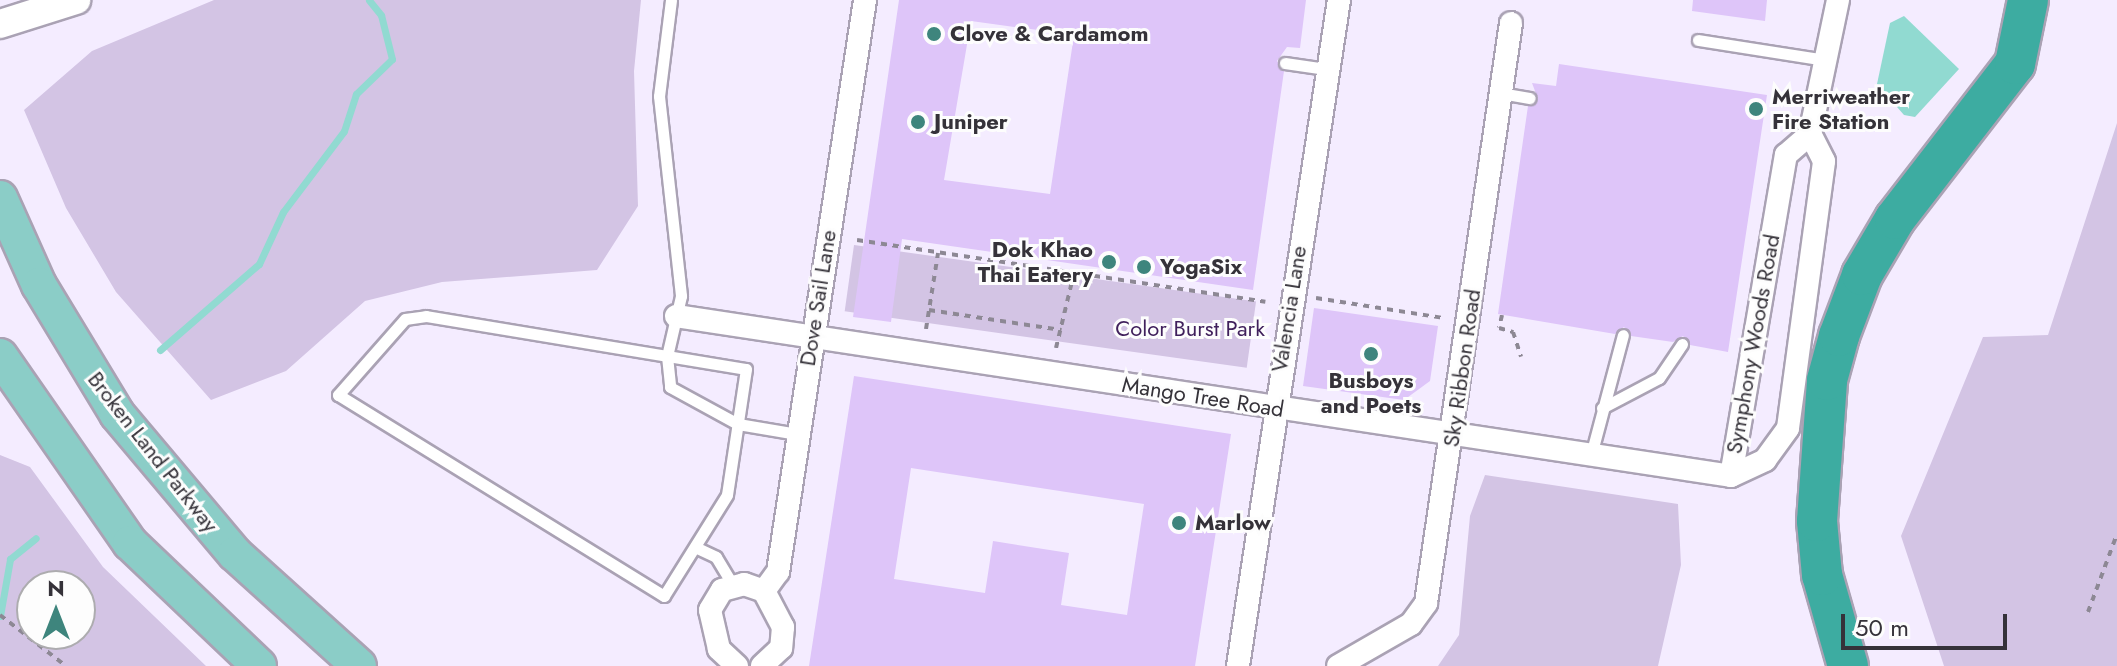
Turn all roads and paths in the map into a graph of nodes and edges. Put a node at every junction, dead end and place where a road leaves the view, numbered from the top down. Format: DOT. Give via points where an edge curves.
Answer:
graph roads {
  1 [pos="76,0"];
  2 [pos="671,0"];
  3 [pos="865,0"];
  4 [pos="1339,0"];
  5 [pos="1838,0"];
  6 [pos="2028,0"];
  7 [pos="1511,23"];
  8 [pos="0,24"];
  9 [pos="1698,40"];
  10 [pos="1826,60"];
  11 [pos="1285,63"];
  12 [pos="1326,69"];
  13 [pos="1501,93"];
  14 [pos="1530,98"];
  15 [pos="1810,134"];
  16 [pos="0,198"];
  17 [pos="857,240"];
  18 [pos="938,253"];
  19 [pos="1074,273"];
  20 [pos="1310,297"];
  21 [pos="1265,302"];
  22 [pos="929,310"];
  23 [pos="1502,315"];
  24 [pos="676,316"];
  25 [pos="1444,318"];
  26 [pos="926,329"];
  27 [pos="1061,330"];
  28 [pos="1623,335"];
  29 [pos="811,338"];
  30 [pos="1682,344"];
  31 [pos="1056,348"];
  32 [pos="0,356"];
  33 [pos="667,356"];
  34 [pos="1521,357"];
  35 [pos="1275,407"];
  36 [pos="1602,408"];
  37 [pos="738,424"];
  38 [pos="797,434"];
  39 [pos="1453,436"];
  40 [pos="1591,455"];
  41 [pos="1731,476"];
  42 [pos="2117,534"];
  43 [pos="695,547"];
  44 [pos="733,585"];
  45 [pos="764,591"];
  46 [pos="2088,612"];
  47 [pos="0,615"];
  48 [pos="66,666"];
  49 [pos="259,666"];
  50 [pos="359,666"];
  51 [pos="737,666"];
  52 [pos="762,666"];
  53 [pos="1239,666"];
  54 [pos="1338,666"];
  55 [pos="1848,666"];
  1 -- 8 [label="street"];
  2 -- 24 [label="lane" via="659,96 680,273"];
  3 -- 29 [label="street, Dove Sail Lane"];
  4 -- 12 [label="street, Valencia Lane"];
  5 -- 10 [label="street, Symphony Woods Road"];
  6 -- 55 [label="highway" via="2015,64 1895,219 1862,275 1835,351 1817,521 1822,575"];
  7 -- 13 [label="street, Sky Ribbon Road"];
  9 -- 10 [label="lane"];
  10 -- 15 [label="street, Symphony Woods Road"];
  11 -- 12 [label="lane"];
  12 -- 35 [label="street, Valencia Lane"];
  13 -- 14 [label="lane"];
  13 -- 39 [label="street, Sky Ribbon Road"];
  15 -- 41 [label="street, Symphony Woods Road" via="1786,155"];
  15 -- 41 [label="street, Symphony Woods Road" via="1824,161 1788,428 1765,460"];
  16 -- 50 [label="main road, Broken Land Parkway" via="39,285 117,414 235,554"];
  17 -- 18 [label="path"];
  18 -- 19 [label="path"];
  18 -- 22 [label="path"];
  19 -- 21 [label="path"];
  19 -- 27 [label="path"];
  20 -- 25 [label="path"];
  22 -- 26 [label="path"];
  22 -- 27 [label="path"];
  23 -- 34 [label="path" via="1499,328 1513,332"];
  24 -- 29 [label="street, Mango Tree Road"];
  24 -- 33 [label="lane"];
  27 -- 31 [label="path"];
  28 -- 36 [label="lane"];
  29 -- 35 [label="street, Mango Tree Road"];
  29 -- 38 [label="street, Dove Sail Lane"];
  30 -- 36 [label="lane" via="1659,378"];
  32 -- 49 [label="main road" via="130,543"];
  33 -- 37 [label="lane" via="670,387"];
  33 -- 37 [label="lane" via="746,369"];
  33 -- 43 [label="lane" via="405,319 338,395 664,596"];
  35 -- 39 [label="street, Mango Tree Road"];
  35 -- 53 [label="street, Valencia Lane"];
  36 -- 40 [label="lane"];
  37 -- 38 [label="lane"];
  37 -- 43 [label="lane" via="727,495"];
  38 -- 45 [label="street, Dove Sail Lane" via="778,572"];
  39 -- 40 [label="street, Mango Tree Road"];
  39 -- 54 [label="street, Sky Ribbon Road" via="1423,612"];
  40 -- 41 [label="street, Mango Tree Road"];
  42 -- 46 [label="path"];
  43 -- 44 [label="lane" via="716,557"];
  44 -- 45 [label="street"];
  44 -- 51 [label="street" via="714,599 709,621 719,649"];
  45 -- 52 [label="street" via="784,637"];
  47 -- 48 [label="path"];
}
